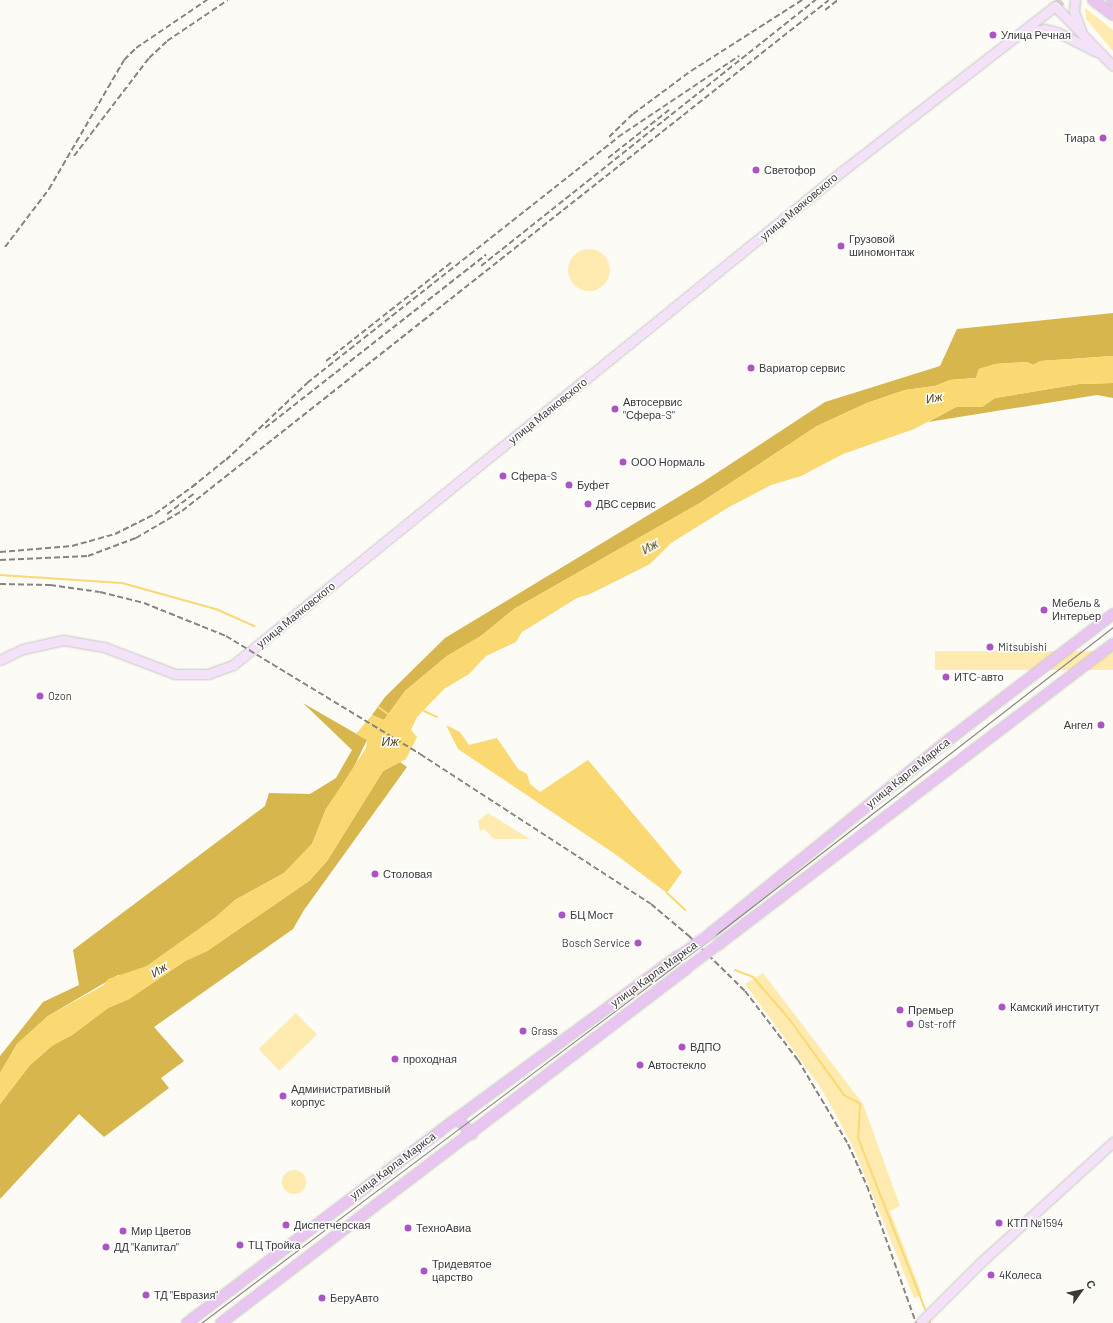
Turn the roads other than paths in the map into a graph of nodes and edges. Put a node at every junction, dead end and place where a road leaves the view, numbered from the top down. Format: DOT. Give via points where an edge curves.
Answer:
graph roads {
  1 [pos="1075,0"];
  2 [pos="1093,0"];
  3 [pos="1112,14"];
  4 [pos="1022,32"];
  5 [pos="1083,35"];
  6 [pos="1102,54"];
  7 [pos="1113,66"];
  8 [pos="1113,614"];
  9 [pos="1113,644"];
  10 [pos="0,660"];
  11 [pos="458,1118"];
  12 [pos="472,1134"];
  13 [pos="1113,1142"];
  14 [pos="186,1323"];
  15 [pos="221,1323"];
  16 [pos="920,1323"];
  1 -- 5 [label="main road" via="1074,12"];
  2 -- 3 [label="main road"];
  4 -- 5 [label="main road, улица Маяковского" via="1055,6"];
  4 -- 6 [label="main road" via="1045,29 1057,32"];
  4 -- 10 [label="main road, улица Маяковского" via="841,172 233,665 208,674 175,674 104,647 63,640 29,647"];
  5 -- 6 [label="main road"];
  6 -- 7 [label="main road"];
  8 -- 11 [label="main road, улица Карла Маркса, bridge" via="940,747 711,933"];
  9 -- 12 [label="main road, улица Карла Маркса, bridge"];
  11 -- 12 [label="main road"];
  11 -- 14 [label="main road, улица Карла Маркса"];
  12 -- 15 [label="main road, улица Карла Маркса"];
  13 -- 16 [label="main road" via="980,1263"];
}
